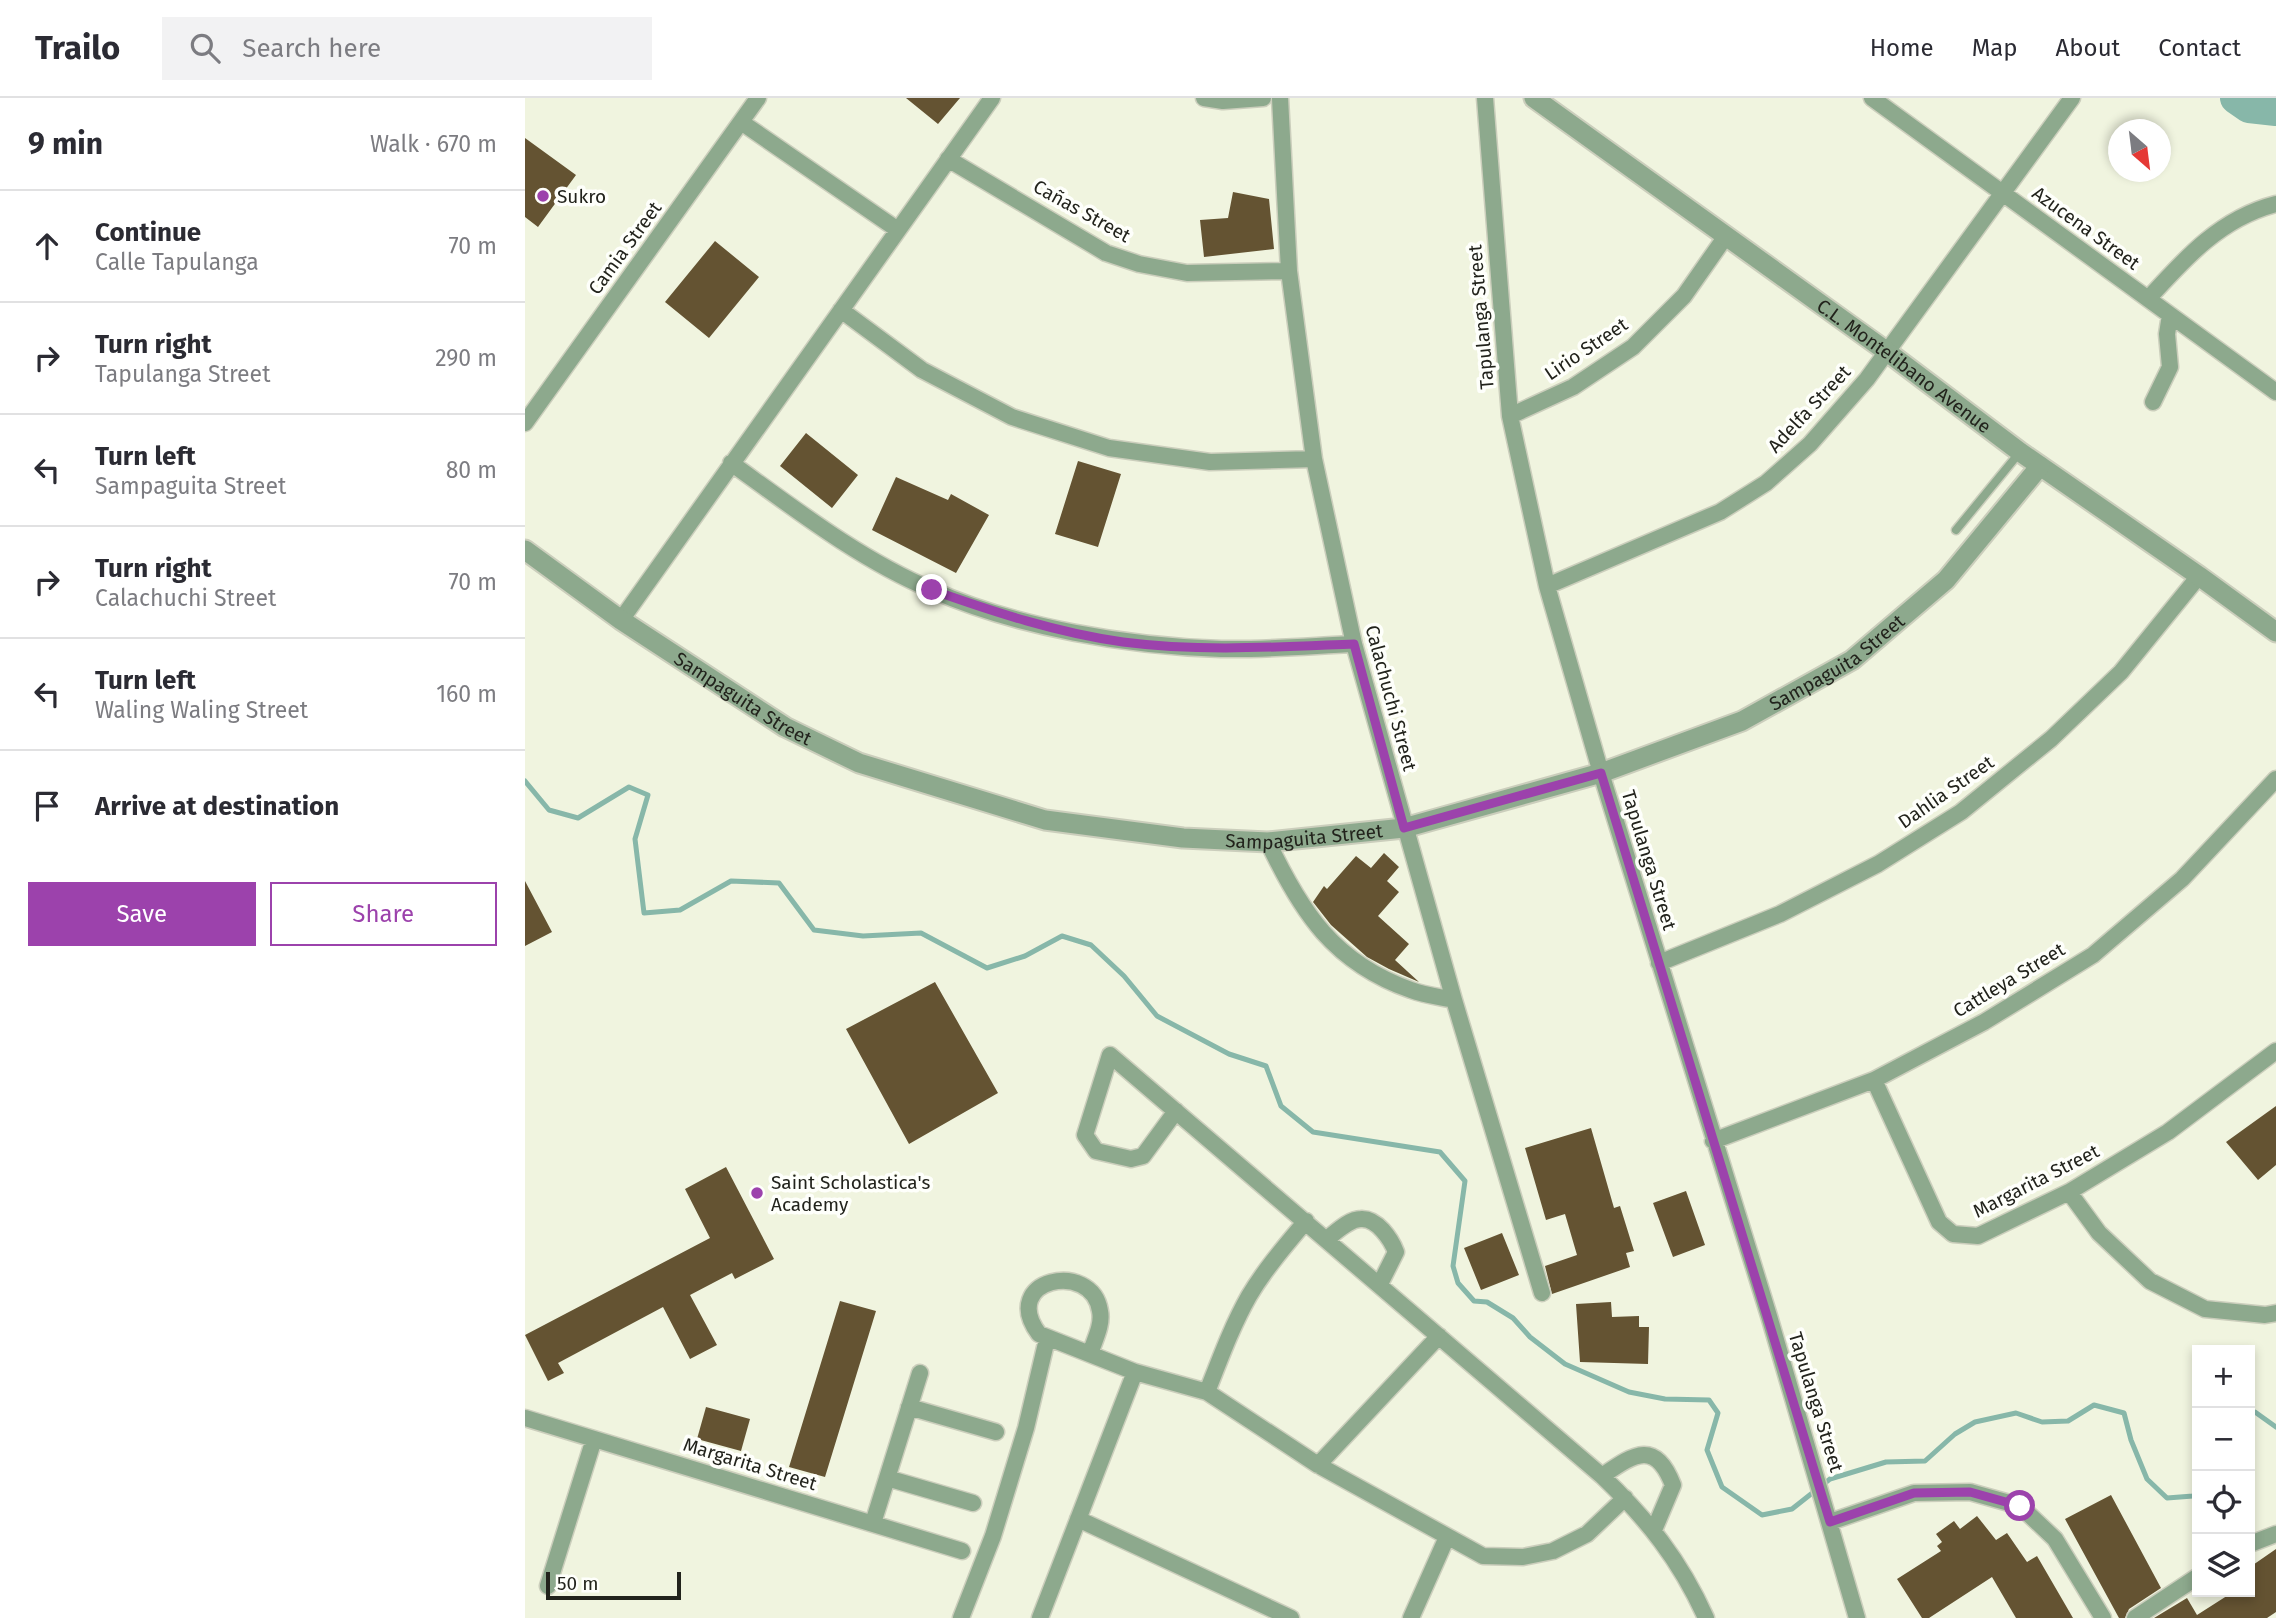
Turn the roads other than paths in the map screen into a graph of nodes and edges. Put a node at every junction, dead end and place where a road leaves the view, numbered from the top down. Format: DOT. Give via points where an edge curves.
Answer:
graph roads {
  1 [pos="758,98"];
  2 [pos="992,98"];
  3 [pos="1204,98"];
  4 [pos="1263,98"];
  5 [pos="1280,98"];
  6 [pos="1485,98"];
  7 [pos="1534,98"];
  8 [pos="1872,98"];
  9 [pos="2072,98"];
  10 [pos="741,122"];
  11 [pos="949,159"];
  12 [pos="2002,193"];
  13 [pos="2276,204"];
  14 [pos="898,229"];
  15 [pos="1726,236"];
  16 [pos="1289,271"];
  17 [pos="2148,299"];
  18 [pos="841,310"];
  19 [pos="2170,315"];
  20 [pos="1886,351"];
  21 [pos="2276,392"];
  22 [pos="2153,402"];
  23 [pos="1510,416"];
  24 [pos="525,423"];
  25 [pos="2020,452"];
  26 [pos="1314,459"];
  27 [pos="731,463"];
  28 [pos="2040,466"];
  29 [pos="1956,530"];
  30 [pos="525,551"];
  31 [pos="2199,576"];
  32 [pos="1547,586"];
  33 [pos="621,620"];
  34 [pos="2276,632"];
  35 [pos="1354,644"];
  36 [pos="1601,773"];
  37 [pos="2276,779"];
  38 [pos="1404,828"];
  39 [pos="1268,842"];
  40 [pos="1659,963"];
  41 [pos="1454,1000"];
  42 [pos="2276,1051"];
  43 [pos="1874,1080"];
  44 [pos="1175,1111"];
  45 [pos="1713,1141"];
  46 [pos="2069,1192"];
  47 [pos="1306,1221"];
  48 [pos="1327,1239"];
  49 [pos="1380,1284"];
  50 [pos="1542,1293"];
  51 [pos="2276,1313"];
  52 [pos="1439,1336"];
  53 [pos="1047,1339"];
  54 [pos="1090,1354"];
  55 [pos="1135,1372"];
  56 [pos="920,1373"];
  57 [pos="1207,1392"];
  58 [pos="909,1407"];
  59 [pos="525,1418"];
  60 [pos="996,1432"];
  61 [pos="594,1439"];
  62 [pos="1318,1465"];
  63 [pos="1602,1476"];
  64 [pos="887,1478"];
  65 [pos="1625,1498"];
  66 [pos="973,1503"];
  67 [pos="1078,1519"];
  68 [pos="1830,1522"];
  69 [pos="873,1523"];
  70 [pos="1654,1530"];
  71 [pos="2276,1534"];
  72 [pos="1447,1537"];
  73 [pos="2255,1542"];
  74 [pos="962,1551"];
  75 [pos="2192,1580"];
  76 [pos="548,1586"];
  77 [pos="961,1618"];
  78 [pos="1040,1618"];
  79 [pos="1290,1618"];
  80 [pos="1411,1618"];
  81 [pos="1706,1618"];
  82 [pos="1857,1618"];
  83 [pos="2103,1618"];
  84 [pos="2135,1618"];
  1 -- 10 [label="street, Camia Street"];
  2 -- 11 [label="street"];
  3 -- 4 [label="street"];
  5 -- 16 [label="street, Calachuchi Street"];
  6 -- 23 [label="street, Tapulanga Street"];
  7 -- 15 [label="street, C.L. Montelibano Avenue"];
  8 -- 12 [label="street, Azucena Street"];
  9 -- 12 [label="street, Adelfa Street"];
  10 -- 14 [label="street"];
  10 -- 24 [label="street, Camia Street"];
  11 -- 14 [label="street"];
  11 -- 16 [label="street, Cañas Street" via="1106,253 1139,264 1187,272"];
  12 -- 17 [label="street, Azucena Street"];
  12 -- 20 [label="street, Adelfa Street"];
  13 -- 17 [label="street" via="2224,226 2187,255"];
  14 -- 18 [label="street"];
  15 -- 20 [label="street, C.L. Montelibano Avenue"];
  15 -- 23 [label="street, Lirio Street" via="1685,296 1633,347 1573,387"];
  16 -- 26 [label="street, Calachuchi Street"];
  17 -- 19 [label="street, Azucena Street"];
  18 -- 26 [label="street" via="922,370 1012,417 1109,448 1210,462"];
  18 -- 27 [label="street"];
  19 -- 21 [label="street, Azucena Street"];
  19 -- 22 [label="street" via="2170,367"];
  20 -- 25 [label="street, C.L. Montelibano Avenue"];
  20 -- 32 [label="street, Adelfa Street" via="1810,444 1766,484 1720,512"];
  23 -- 32 [label="street, Tapulanga Street"];
  25 -- 28 [label="street, C.L. Montelibano Avenue"];
  25 -- 29 [label="lane"];
  26 -- 35 [label="street, Calachuchi Street"];
  27 -- 33 [label="street"];
  27 -- 35 [label="street" via="840,541 932,590 1005,616 1123,642 1223,649"];
  28 -- 31 [label="street, C.L. Montelibano Avenue"];
  28 -- 36 [label="street, Sampaguita Street" via="1946,580 1852,660 1742,722"];
  30 -- 33 [label="street, Sampaguita Street"];
  31 -- 34 [label="street, C.L. Montelibano Avenue"];
  31 -- 40 [label="street, Dahlia Street" via="2121,672 2052,739 1961,812 1878,864 1780,914"];
  32 -- 36 [label="street, Tapulanga Street"];
  33 -- 39 [label="street, Sampaguita Street" via="785,727 859,763 1045,820 1183,838"];
  35 -- 38 [label="street, Calachuchi Street"];
  36 -- 38 [label="street, Sampaguita Street"];
  36 -- 40 [label="street, Tapulanga Street"];
  37 -- 43 [label="street, Cattleya Street" via="2182,879 2094,954 1984,1022"];
  38 -- 39 [label="street, Sampaguita Street"];
  38 -- 41 [label="street, Calachuchi Street"];
  39 -- 41 [label="street" via="1309,918 1338,948 1373,973 1412,990"];
  40 -- 45 [label="street, Tapulanga Street"];
  41 -- 50 [label="street, Calachuchi Street"];
  42 -- 46 [label="street, Margarita Street" via="2168,1132"];
  43 -- 45 [label="street, Cattleya Street"];
  43 -- 46 [label="street, Margarita Street" via="1939,1222 1953,1234 1978,1236"];
  44 -- 44 [label="street" via="1110,1055 1085,1135 1096,1151 1131,1159 1143,1156"];
  44 -- 47 [label="street"];
  45 -- 68 [label="street, Tapulanga Street"];
  46 -- 51 [label="street" via="2099,1233 2150,1281 2205,1309"];
  47 -- 48 [label="street"];
  47 -- 57 [label="street" via="1249,1296"];
  48 -- 49 [label="street"];
  48 -- 49 [label="street" via="1348,1223 1371,1221 1391,1238 1396,1252"];
  49 -- 52 [label="street"];
  52 -- 62 [label="street"];
  52 -- 63 [label="street"];
  53 -- 54 [label="street"];
  53 -- 54 [label="street" via="1030,1322 1029,1305 1037,1289 1065,1279 1094,1296 1101,1312"];
  53 -- 77 [label="street" via="1008,1488"];
  54 -- 55 [label="street"];
  55 -- 57 [label="street"];
  55 -- 67 [label="street"];
  56 -- 58 [label="street"];
  57 -- 62 [label="street"];
  58 -- 60 [label="street"];
  58 -- 64 [label="street"];
  59 -- 61 [label="street, Margarita Street"];
  61 -- 69 [label="street, Margarita Street"];
  61 -- 76 [label="street"];
  62 -- 72 [label="street"];
  63 -- 65 [label="street"];
  63 -- 70 [label="street" via="1633,1455 1651,1456 1667,1468 1673,1485"];
  64 -- 66 [label="street"];
  64 -- 69 [label="street"];
  65 -- 70 [label="street"];
  65 -- 72 [label="street" via="1587,1534 1553,1551 1523,1557 1483,1556"];
  67 -- 78 [label="street"];
  67 -- 79 [label="street"];
  68 -- 82 [label="street, Tapulanga Street"];
  68 -- 83 [label="street" via="1914,1493 1970,1492 2020,1506 2055,1539"];
  69 -- 74 [label="street, Margarita Street"];
  70 -- 81 [label="street" via="1679,1564"];
  71 -- 73 [label="street"];
  72 -- 80 [label="street"];
  75 -- 84 [label="street"];
}
